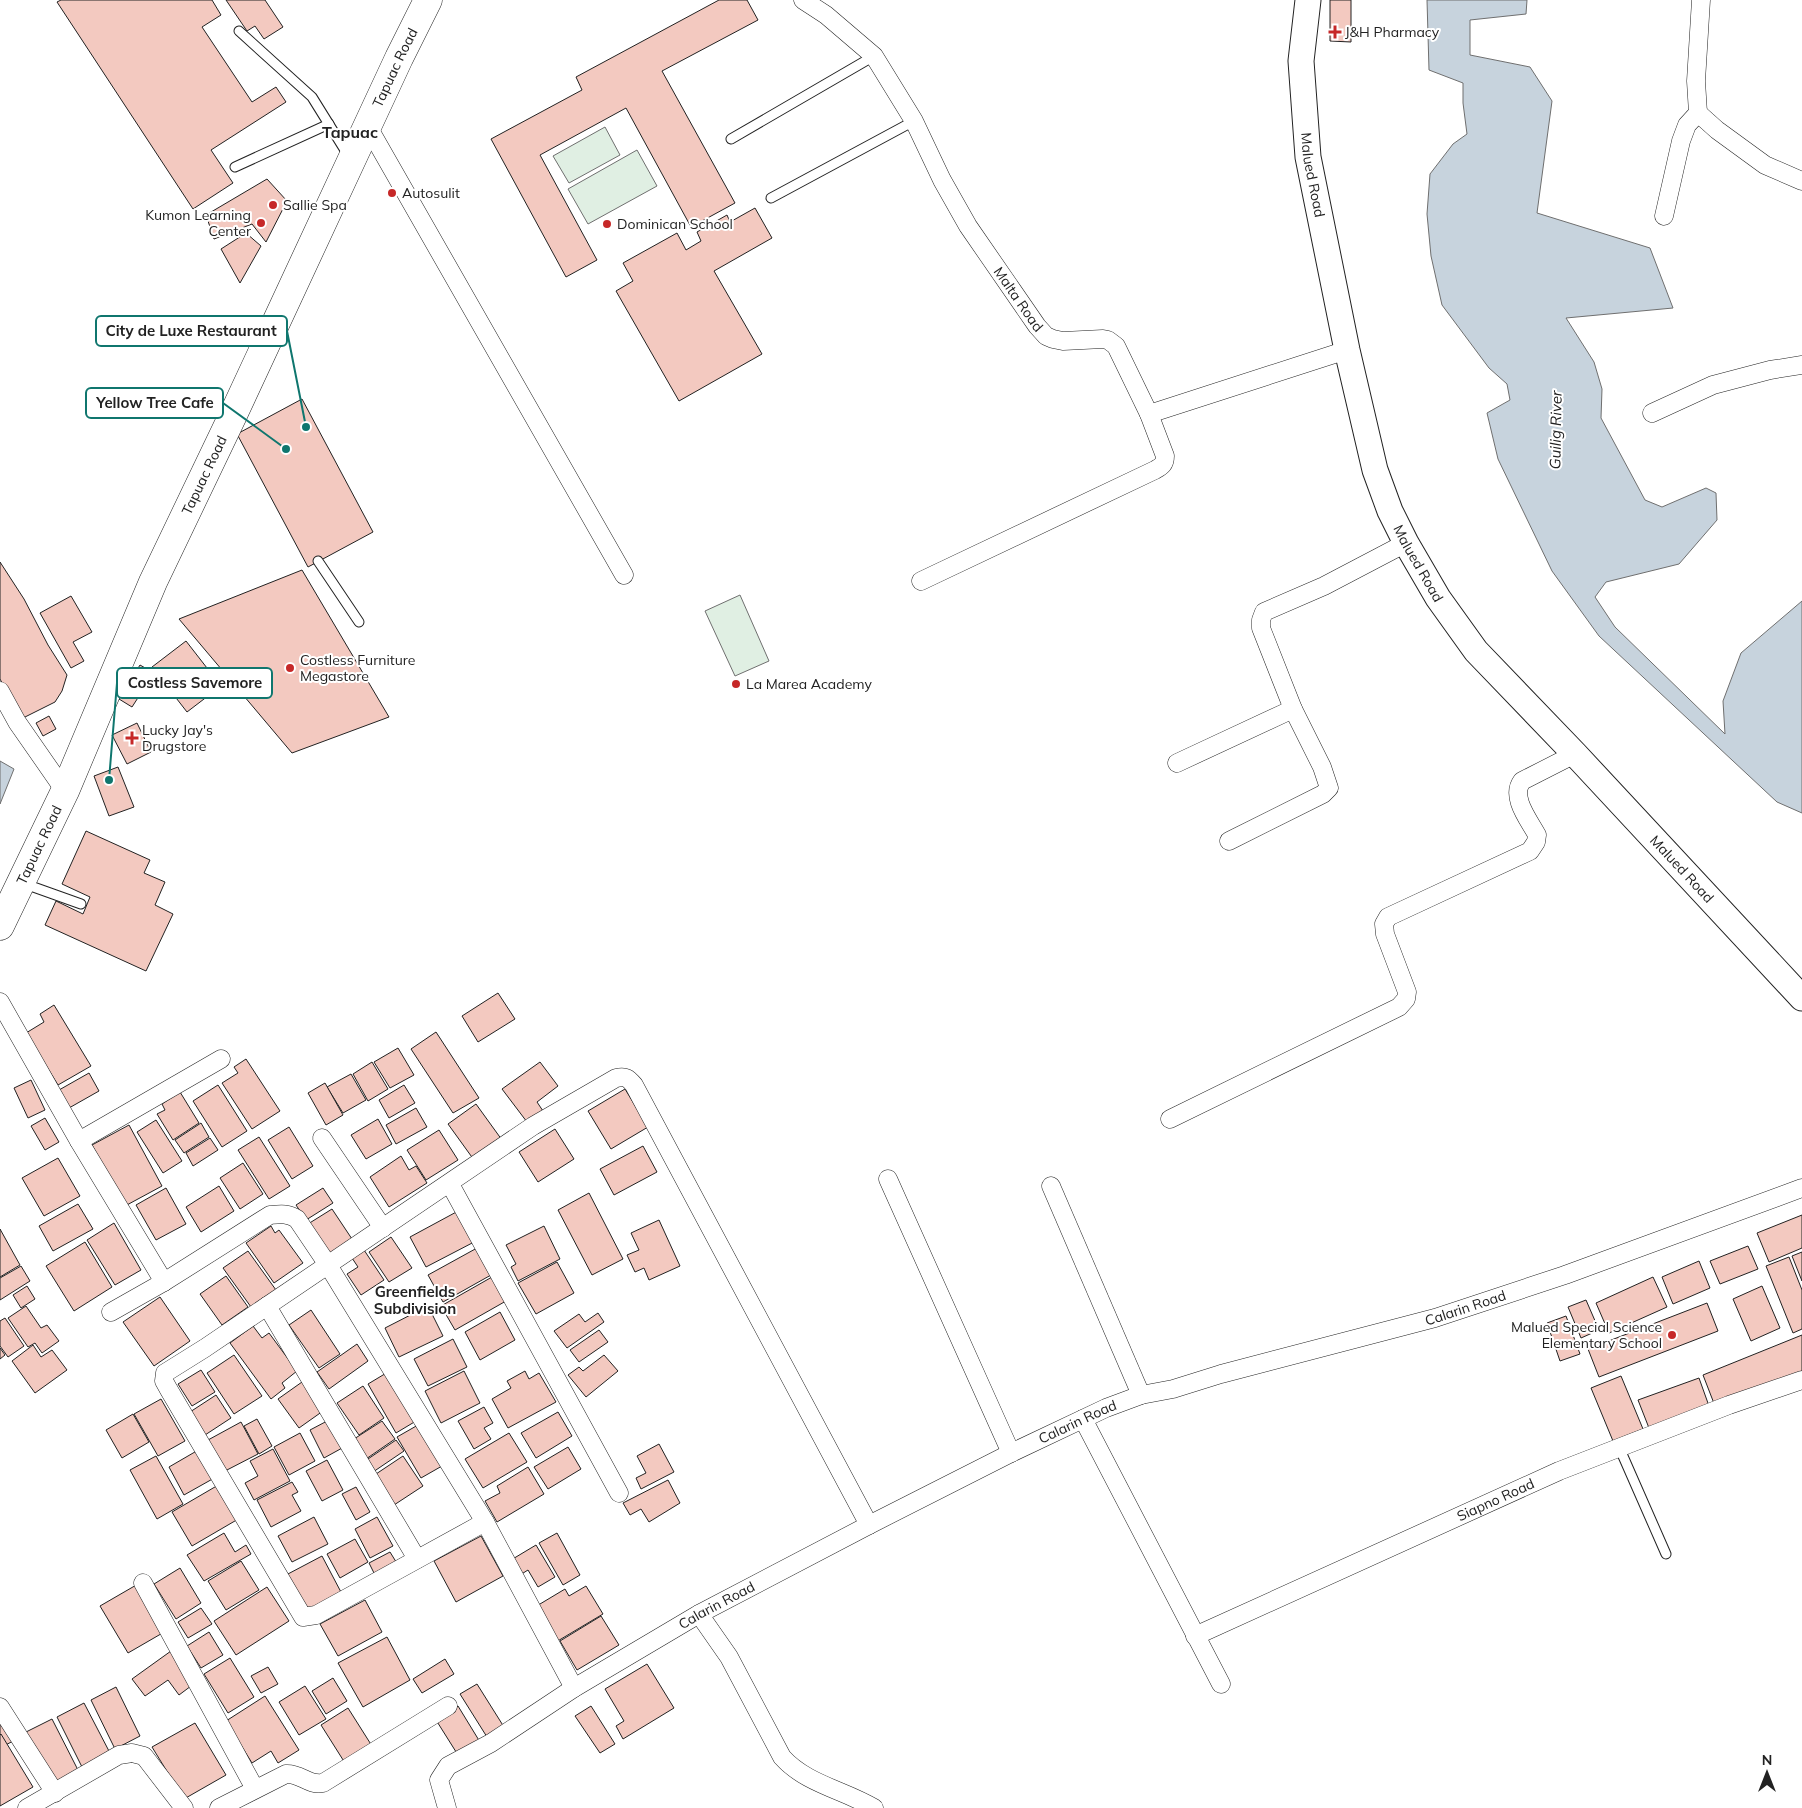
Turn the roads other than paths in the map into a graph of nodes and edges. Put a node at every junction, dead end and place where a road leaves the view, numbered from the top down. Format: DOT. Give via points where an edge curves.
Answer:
graph roads {
  1 [pos="428,0"];
  2 [pos="803,0"];
  3 [pos="1308,0"];
  4 [pos="1701,0"];
  5 [pos="240,31"];
  6 [pos="874,56"];
  7 [pos="1698,113"];
  8 [pos="914,121"];
  9 [pos="329,124"];
  10 [pos="367,126"];
  11 [pos="731,139"];
  12 [pos="351,159"];
  13 [pos="235,167"];
  14 [pos="1802,181"];
  15 [pos="771,198"];
  16 [pos="1664,216"];
  17 [pos="1347,350"];
  18 [pos="1802,365"];
  19 [pos="1652,412"];
  20 [pos="1149,414"];
  21 [pos="1406,543"];
  22 [pos="318,561"];
  23 [pos="624,576"];
  24 [pos="921,581"];
  25 [pos="359,622"];
  26 [pos="0,691"];
  27 [pos="1293,709"];
  28 [pos="1575,754"];
  29 [pos="1177,763"];
  30 [pos="65,791"];
  31 [pos="1229,841"];
  32 [pos="22,883"];
  33 [pos="81,904"];
  34 [pos="0,926"];
  35 [pos="1802,998"];
  36 [pos="0,1002"];
  37 [pos="221,1059"];
  38 [pos="1170,1119"];
  39 [pos="322,1138"];
  40 [pos="79,1140"];
  41 [pos="888,1179"];
  42 [pos="450,1184"];
  43 [pos="1051,1186"];
  44 [pos="1802,1188"];
  45 [pos="383,1228"];
  46 [pos="328,1265"];
  47 [pos="164,1282"];
  48 [pos="267,1306"];
  49 [pos="111,1312"];
  50 [pos="1802,1380"];
  51 [pos="1141,1395"];
  52 [pos="1083,1419"];
  53 [pos="1619,1447"];
  54 [pos="1012,1453"];
  55 [pos="619,1492"];
  56 [pos="485,1522"];
  57 [pos="869,1524"];
  58 [pos="1666,1554"];
  59 [pos="417,1559"];
  60 [pos="143,1583"];
  61 [pos="700,1614"];
  62 [pos="1195,1636"];
  63 [pos="1221,1684"];
  64 [pos="574,1688"];
  65 [pos="448,1706"];
  66 [pos="0,1707"];
  67 [pos="255,1790"];
  68 [pos="55,1793"];
  69 [pos="27,1808"];
  70 [pos="184,1808"];
  71 [pos="218,1808"];
  72 [pos="447,1808"];
  73 [pos="874,1808"];
  1 -- 10 [label="main road, Tapuac Road"];
  2 -- 6 [label="street, Malta Road"];
  3 -- 17 [label="street, Malued Road" via="1302,61 1308,157"];
  4 -- 7 [label="street" via="1696,81"];
  5 -- 9 [label="lane" via="312,97"];
  6 -- 8 [label="street, Malta Road"];
  6 -- 11 [label="lane"];
  7 -- 14 [label="street" via="1765,165"];
  7 -- 16 [label="street" via="1687,125 1680,141"];
  8 -- 15 [label="lane"];
  8 -- 20 [label="street, Malta Road" via="968,226 1037,326 1053,339 1108,340 1116,346"];
  9 -- 12 [label="lane"];
  9 -- 13 [label="lane"];
  10 -- 12 [label="main road, Tapuac Road"];
  10 -- 23 [label="street"];
  12 -- 30 [label="main road, Tapuac Road" via="236,418 153,582"];
  17 -- 20 [label="street"];
  17 -- 21 [label="street, Malued Road" via="1374,470"];
  18 -- 19 [label="street" via="1713,385"];
  20 -- 24 [label="street, Malta Road" via="1165,456 1163,465"];
  21 -- 27 [label="street" via="1324,586 1264,612 1261,628"];
  21 -- 28 [label="street, Malued Road" via="1438,598 1476,651"];
  22 -- 25 [label="lane"];
  26 -- 30 [label="street" via="17,722"];
  27 -- 29 [label="street"];
  27 -- 31 [label="street" via="1329,788"];
  28 -- 35 [label="street, Malued Road"];
  28 -- 38 [label="street" via="1522,781 1518,787 1518,798 1537,835 1530,851 1388,917 1384,924 1385,934 1407,992 1400,1007"];
  30 -- 32 [label="main road, Tapuac Road"];
  32 -- 33 [label="lane"];
  32 -- 34 [label="main road, Tapuac Road"];
  36 -- 40 [label="street"];
  37 -- 40 [label="street"];
  39 -- 45 [label="street"];
  40 -- 47 [label="street"];
  41 -- 54 [label="street"];
  42 -- 45 [label="street"];
  42 -- 55 [label="street"];
  42 -- 57 [label="street" via="533,1126 616,1078 628,1078"];
  43 -- 51 [label="street"];
  44 -- 51 [label="street, Calarin Road" via="1565,1275 1436,1318"];
  45 -- 46 [label="street"];
  46 -- 47 [label="street" via="297,1219 282,1214 270,1216"];
  46 -- 48 [label="street"];
  46 -- 56 [label="street"];
  47 -- 49 [label="street"];
  48 -- 59 [label="street"];
  48 -- 59 [label="street" via="171,1368 165,1373 164,1381 297,1609 303,1617 316,1615"];
  50 -- 53 [label="street, Siapno Road"];
  51 -- 52 [label="street, Calarin Road"];
  52 -- 54 [label="street, Calarin Road"];
  52 -- 62 [label="street"];
  53 -- 58 [label="lane"];
  53 -- 62 [label="street, Siapno Road" via="1559,1471"];
  54 -- 57 [label="street, Calarin Road"];
  56 -- 59 [label="street"];
  56 -- 64 [label="street"];
  57 -- 61 [label="street, Calarin Road"];
  60 -- 67 [label="street"];
  61 -- 64 [label="street, Calarin Road"];
  61 -- 73 [label="street" via="730,1657 782,1758 802,1775"];
  62 -- 63 [label="street"];
  64 -- 72 [label="street, Calarin Road" via="491,1743 448,1766 440,1780"];
  65 -- 67 [label="street" via="323,1783 311,1784 298,1775 286,1774"];
  66 -- 68 [label="street"];
  67 -- 71 [label="street"];
  68 -- 69 [label="street"];
  68 -- 70 [label="street" via="119,1755 132,1753 144,1756"];
}
